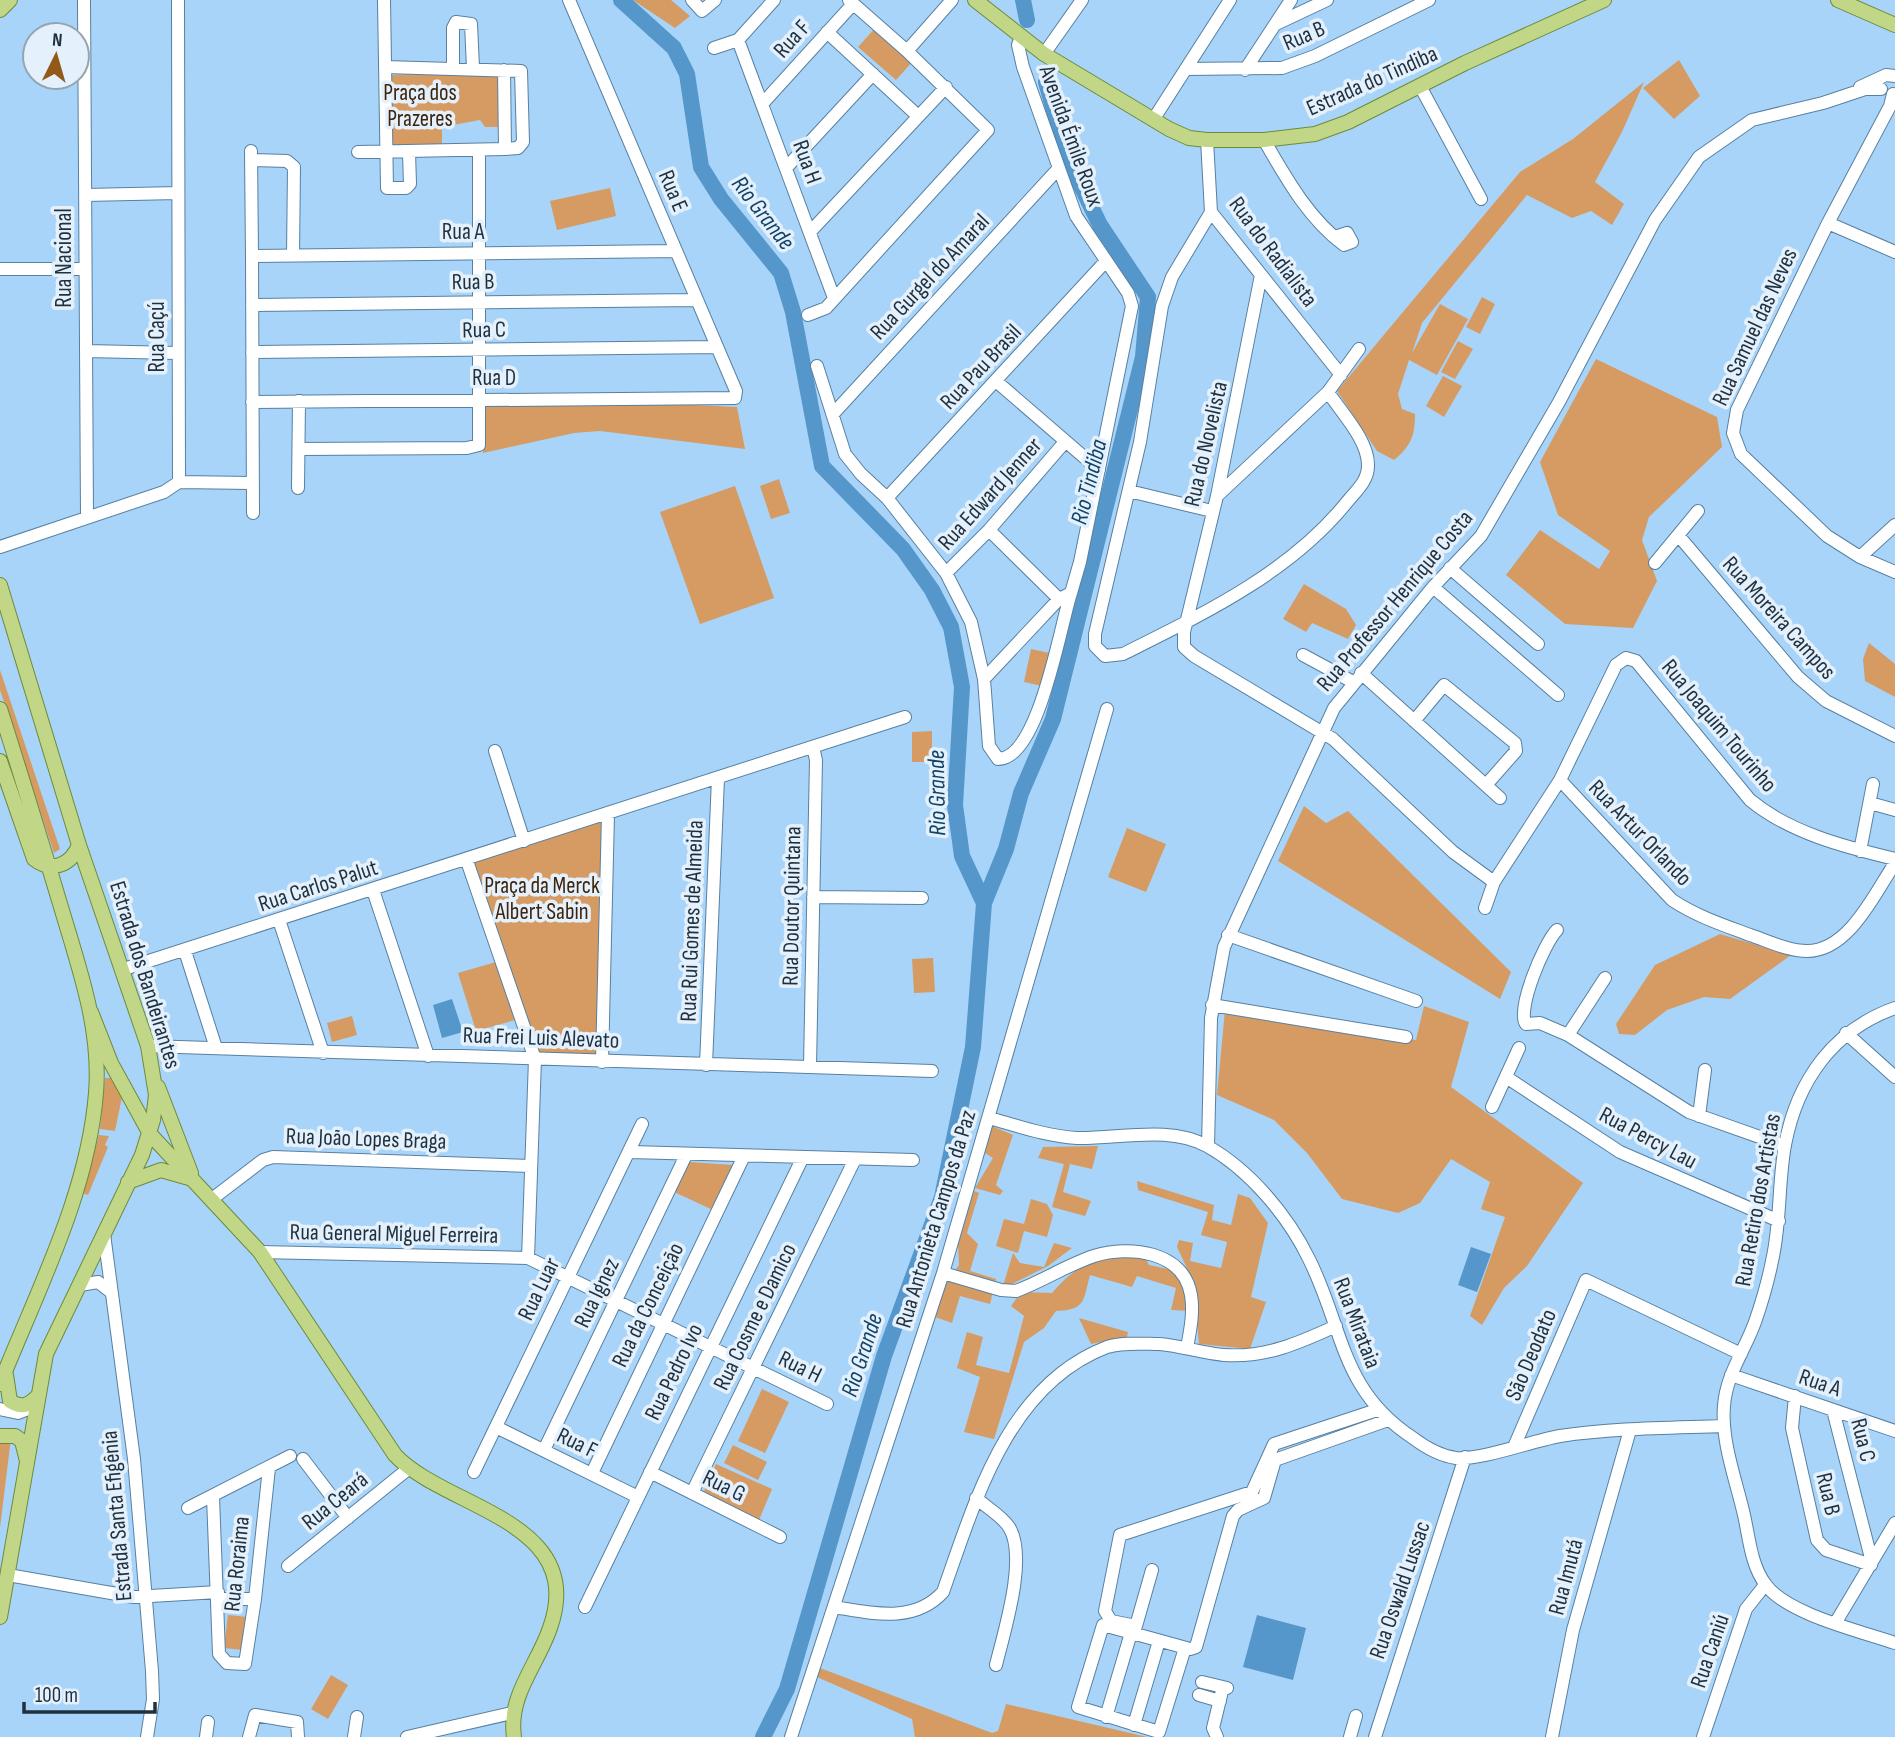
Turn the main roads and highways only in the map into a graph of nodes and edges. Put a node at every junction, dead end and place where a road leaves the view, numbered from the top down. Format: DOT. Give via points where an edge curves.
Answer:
graph roads {
  1 [pos="10,0"];
  2 [pos="975,0"];
  3 [pos="1604,0"];
  4 [pos="1839,0"];
  5 [pos="0,10"];
  6 [pos="1895,25"];
  7 [pos="0,585"];
  8 [pos="6,624"];
  9 [pos="0,709"];
  10 [pos="0,761"];
  11 [pos="79,845"];
  12 [pos="51,867"];
  13 [pos="91,1012"];
  14 [pos="155,1077"];
  15 [pos="150,1134"];
  16 [pos="194,1181"];
  17 [pos="128,1182"];
  18 [pos="6,1370"];
  19 [pos="0,1384"];
  20 [pos="39,1400"];
  21 [pos="0,1436"];
  22 [pos="29,1469"];
  23 [pos="0,1617"];
  24 [pos="514,1737"];
  1 -- 5 [label="main road"];
  2 -- 3 [label="main road, Estrada do Tindiba" via="1044,54 1153,120 1184,136 1207,140 1264,140 1330,130"];
  4 -- 6 [label="main road"];
  7 -- 8 [label="main road, Estrada dos Bandeirantes"];
  8 -- 11 [label="main road, Estrada dos Bandeirantes"];
  9 -- 12 [label="main road"];
  10 -- 12 [label="main road" via="34,859"];
  11 -- 12 [label="main road" via="71,861"];
  11 -- 14 [label="main road, Estrada dos Bandeirantes" via="124,969"];
  12 -- 13 [label="main road"];
  13 -- 15 [label="main road" via="111,1063"];
  13 -- 18 [label="main road" via="96,1091 83,1161"];
  14 -- 15 [label="main road, Estrada dos Bandeirantes"];
  14 -- 16 [label="main road"];
  15 -- 16 [label="main road"];
  15 -- 17 [label="main road, Estrada dos Bandeirantes"];
  16 -- 17 [label="main road" via="162,1170"];
  16 -- 24 [label="main road" via="260,1252 408,1469 518,1527 541,1550 550,1569 555,1603 551,1627 512,1713"];
  17 -- 20 [label="main road, Estrada dos Bandeirantes" via="46,1354"];
  18 -- 19 [label="main road"];
  18 -- 20 [label="main road" via="10,1401 19,1406"];
  20 -- 22 [label="main road, Estrada dos Bandeirantes"];
  21 -- 22 [label="main road" via="22,1441"];
  22 -- 23 [label="main road, Estrada dos Bandeirantes"];
}
